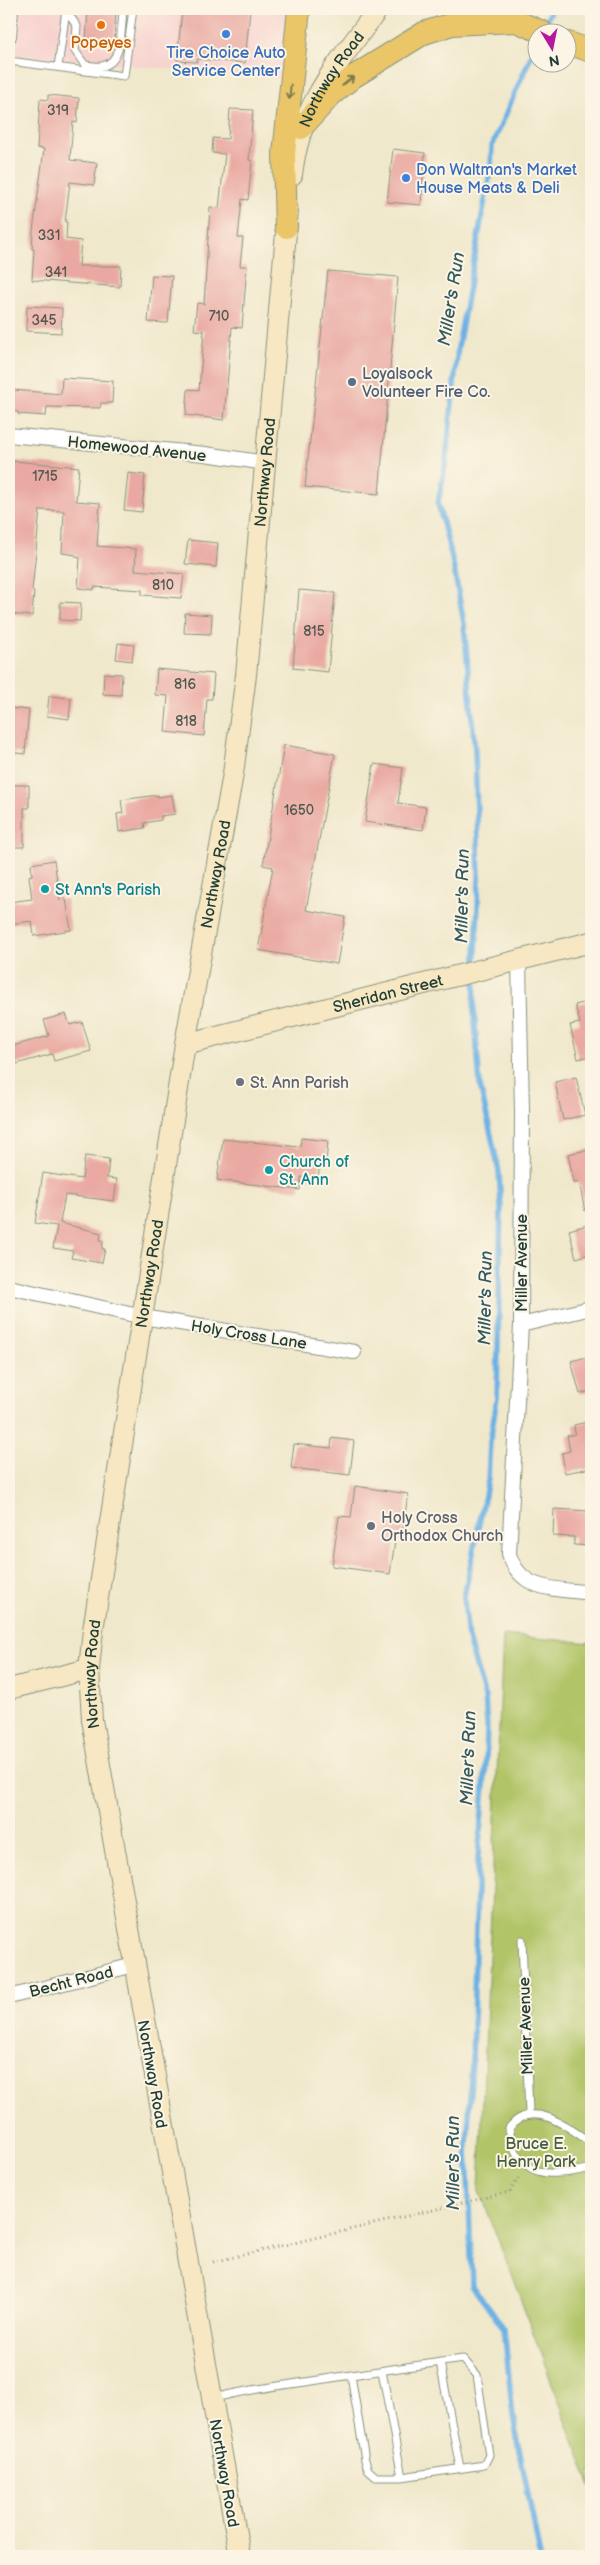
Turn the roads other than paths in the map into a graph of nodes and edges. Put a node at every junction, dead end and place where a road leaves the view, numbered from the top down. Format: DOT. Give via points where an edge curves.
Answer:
graph roads {
  1 [pos="11,9"];
  2 [pos="123,9"];
  3 [pos="133,9"];
  4 [pos="299,9"];
  5 [pos="378,9"];
  6 [pos="485,9"];
  7 [pos="66,10"];
  8 [pos="516,21"];
  9 [pos="528,26"];
  10 [pos="9,36"];
  11 [pos="578,43"];
  12 [pos="591,43"];
  13 [pos="578,46"];
  14 [pos="591,51"];
  15 [pos="9,61"];
  16 [pos="58,67"];
  17 [pos="301,128"];
  18 [pos="286,226"];
  19 [pos="9,435"];
  20 [pos="266,463"];
  21 [pos="591,942"];
  22 [pos="519,961"];
  23 [pos="185,1044"];
  24 [pos="9,1287"];
  25 [pos="591,1308"];
  26 [pos="144,1317"];
  27 [pos="521,1325"];
  28 [pos="354,1352"];
  29 [pos="591,1593"];
  30 [pos="88,1669"];
  31 [pos="9,1689"];
  32 [pos="522,1940"];
  33 [pos="134,1965"];
  34 [pos="9,1997"];
  35 [pos="529,2113"];
  36 [pos="591,2143"];
  37 [pos="591,2168"];
  38 [pos="440,2362"];
  39 [pos="382,2371"];
  40 [pos="351,2375"];
  41 [pos="212,2398"];
  42 [pos="460,2468"];
  43 [pos="402,2477"];
  44 [pos="240,2556"];
  1 -- 10 [label="street"];
  2 -- 7 [label="lane" via="119,49 112,61 102,66 85,65 75,51 77,26"];
  3 -- 16 [label="lane" via="124,76"];
  4 -- 18 [label="main road, one-way" via="284,154"];
  5 -- 17 [label="street, Northway Road" via="321,87"];
  6 -- 8 [label="main road"];
  7 -- 16 [label="lane"];
  8 -- 9 [label="main road"];
  17 -- 8 [label="main road, one-way" via="353,76 424,33 452,24"];
  11 -- 12 [label="street"];
  13 -- 14 [label="main road"];
  15 -- 16 [label="lane"];
  17 -- 18 [label="street, Northway Road" via="294,156"];
  18 -- 20 [label="street, Northway Road"];
  19 -- 20 [label="street, Homewood Avenue"];
  20 -- 23 [label="street, Northway Road" via="246,675 234,764"];
  21 -- 22 [label="street, Sheridan Street"];
  22 -- 23 [label="street, Sheridan Street"];
  22 -- 27 [label="street, Miller Avenue"];
  23 -- 26 [label="street, Northway Road"];
  24 -- 26 [label="street"];
  25 -- 27 [label="street"];
  26 -- 28 [label="street, Holy Cross Lane"];
  26 -- 30 [label="street, Northway Road"];
  27 -- 29 [label="street, Miller Avenue" via="509,1554 512,1565 530,1582"];
  30 -- 31 [label="street"];
  30 -- 33 [label="street, Northway Road" via="92,1720"];
  32 -- 35 [label="lane, Miller Avenue"];
  33 -- 34 [label="street, Becht Road"];
  33 -- 41 [label="street, Northway Road"];
  35 -- 36 [label="lane" via="540,2114 575,2131"];
  35 -- 37 [label="lane" via="517,2117 509,2128 511,2140 527,2167 543,2174 566,2174"];
  38 -- 39 [label="lane"];
  38 -- 42 [label="lane"];
  38 -- 42 [label="lane" via="463,2359 477,2374 489,2455 484,2464"];
  39 -- 40 [label="lane"];
  39 -- 43 [label="lane"];
  40 -- 41 [label="lane"];
  40 -- 43 [label="lane" via="368,2470 376,2477"];
  41 -- 44 [label="street, Northway Road"];
  42 -- 43 [label="lane"];
}
